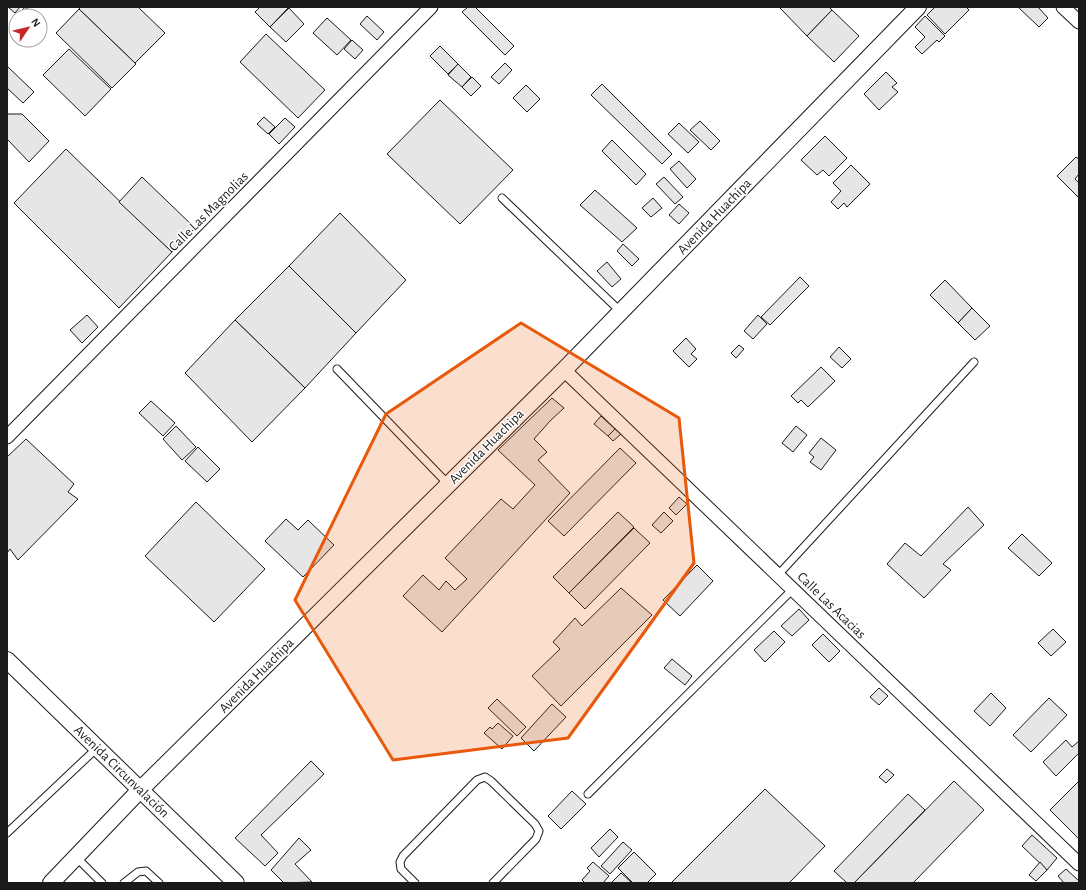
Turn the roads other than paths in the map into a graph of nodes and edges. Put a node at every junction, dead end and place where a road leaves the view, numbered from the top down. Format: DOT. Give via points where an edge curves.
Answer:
graph roads {
  1 [pos="431,7"];
  2 [pos="918,7"];
  3 [pos="1063,7"];
  4 [pos="1079,22"];
  5 [pos="502,198"];
  6 [pos="620,312"];
  7 [pos="974,362"];
  8 [pos="337,369"];
  9 [pos="564,370"];
  10 [pos="7,437"];
  11 [pos="448,484"];
  12 [pos="778,575"];
  13 [pos="793,589"];
  14 [pos="7,660"];
  15 [pos="97,748"];
  16 [pos="140,790"];
  17 [pos="588,794"];
  18 [pos="7,833"];
  19 [pos="76,857"];
  20 [pos="1079,864"];
  21 [pos="51,883"];
  22 [pos="102,883"];
  23 [pos="124,883"];
  24 [pos="159,883"];
  25 [pos="236,883"];
  26 [pos="415,883"];
  27 [pos="493,883"];
  1 -- 10 [label="street, Calle Las Magnolias"];
  2 -- 6 [label="street, Avenida Huachipa"];
  3 -- 4 [label="street"];
  5 -- 6 [label="lane"];
  6 -- 9 [label="street, Avenida Huachipa"];
  7 -- 12 [label="lane"];
  8 -- 11 [label="lane"];
  9 -- 11 [label="street, Avenida Huachipa"];
  9 -- 12 [label="street, Calle Las Acacias"];
  11 -- 16 [label="street, Avenida Huachipa"];
  12 -- 13 [label="street, Calle Las Acacias"];
  13 -- 17 [label="lane"];
  13 -- 20 [label="street, Calle Las Acacias"];
  14 -- 15 [label="street, Avenida Circunvalación"];
  15 -- 16 [label="street, Avenida Circunvalación"];
  15 -- 18 [label="lane"];
  16 -- 19 [label="street, Avenida Huachipa"];
  16 -- 25 [label="street, Avenida Circunvalación"];
  19 -- 21 [label="street, Avenida Huachipa"];
  19 -- 22 [label="lane"];
  23 -- 24 [label="lane" via="138,872 146,871"];
  26 -- 27 [label="lane" via="401,869 400,862 403,856 477,780 485,777 535,824 539,831 536,839"];
}
